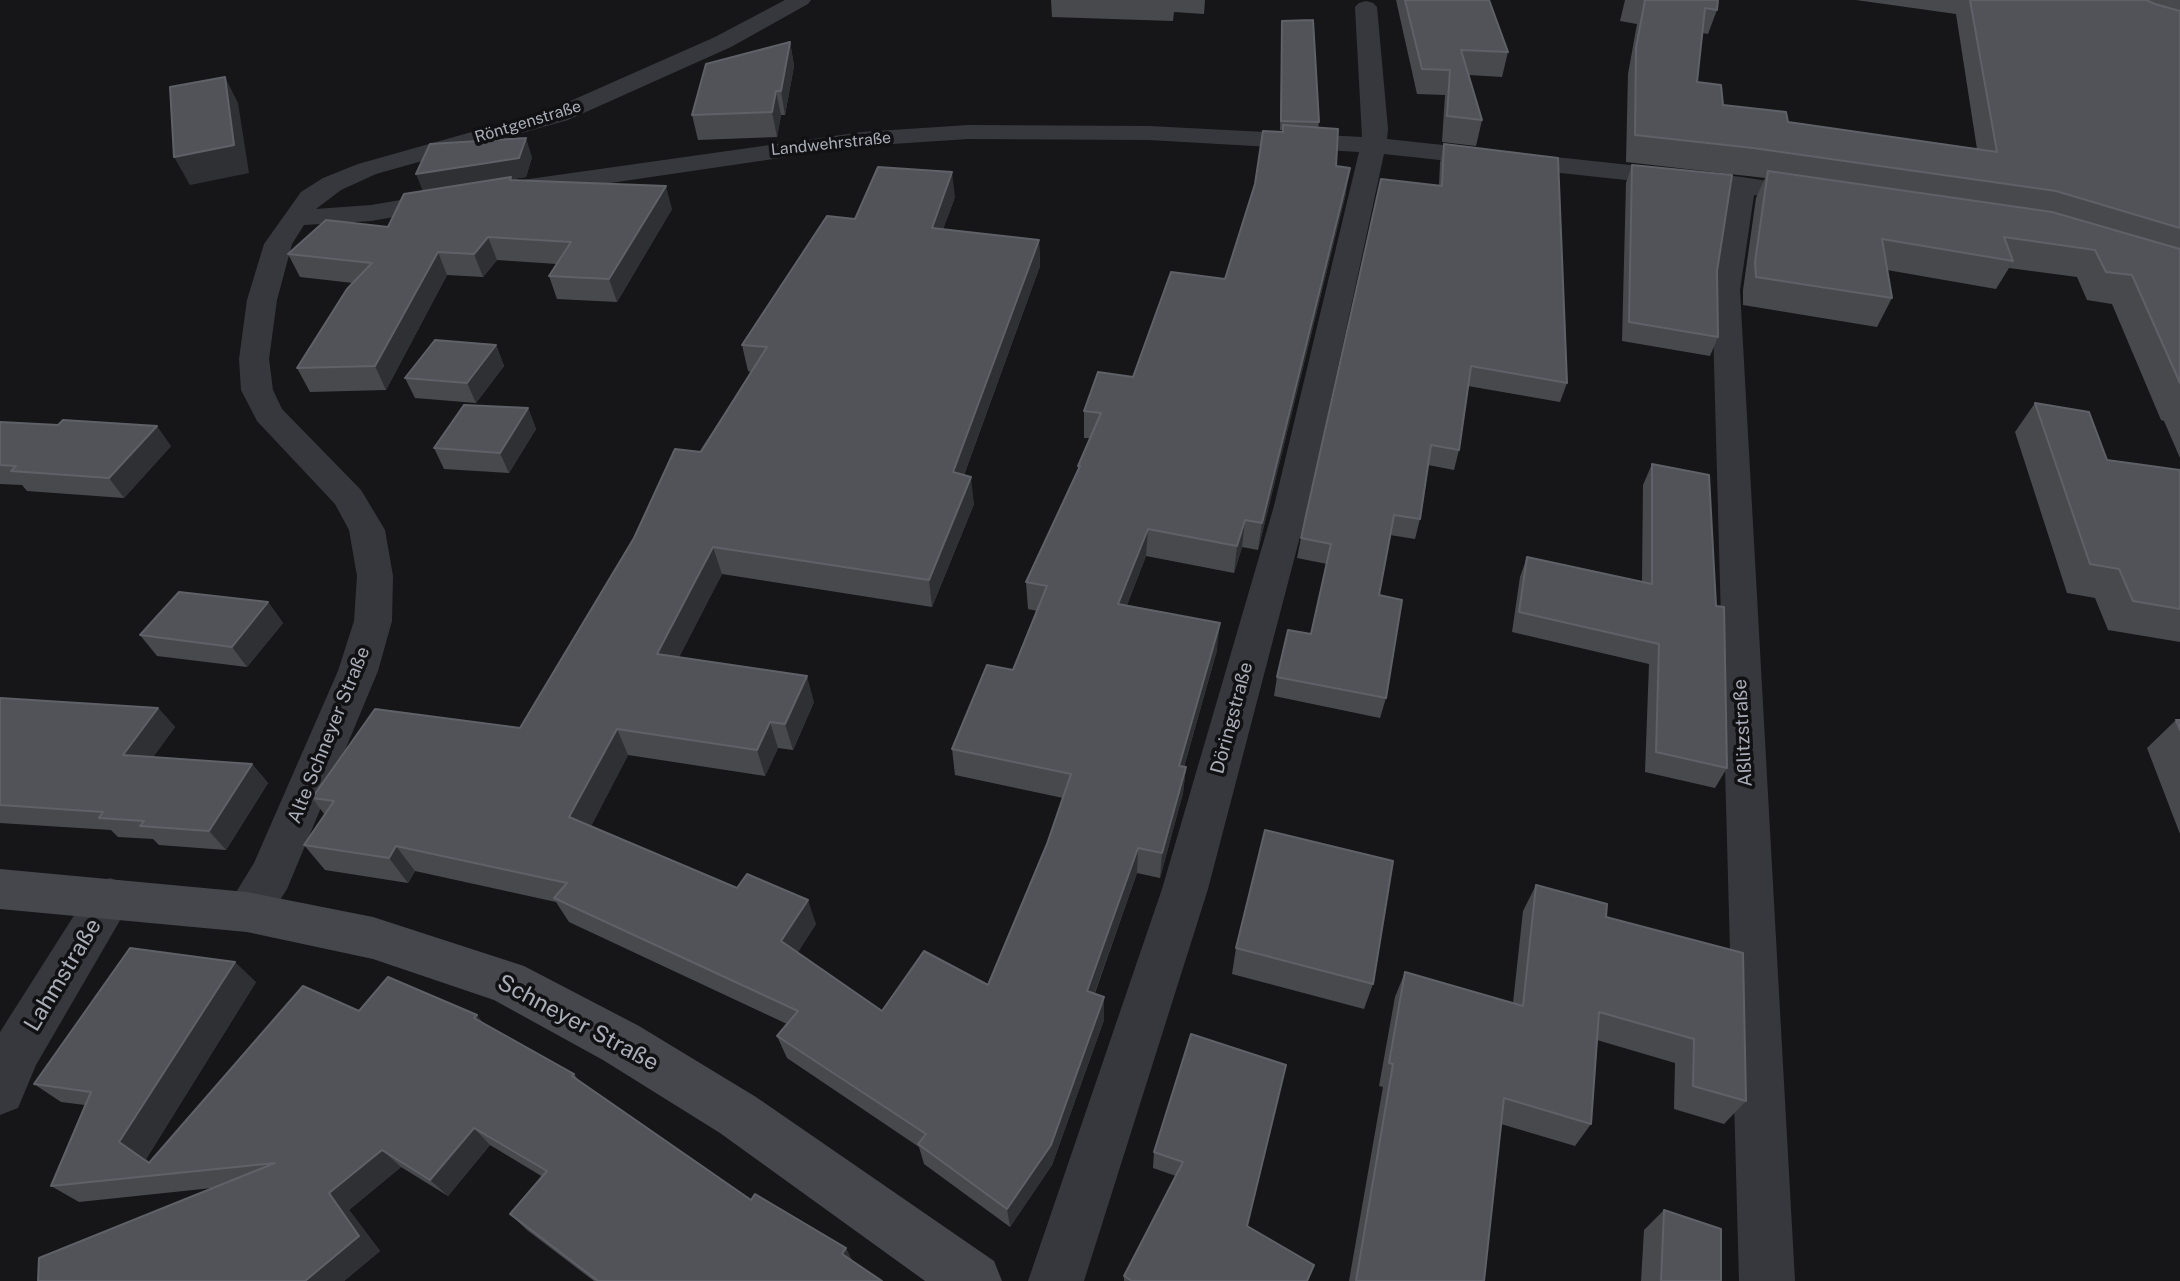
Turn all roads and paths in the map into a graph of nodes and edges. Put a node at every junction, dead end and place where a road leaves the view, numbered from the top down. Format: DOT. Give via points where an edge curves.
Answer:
graph roads {
  1 [pos="801,0"];
  2 [pos="1366,7"];
  3 [pos="1371,145"];
  4 [pos="1742,185"];
  5 [pos="1835,199"];
  6 [pos="295,218"];
  7 [pos="0,889"];
  8 [pos="110,898"];
  9 [pos="247,912"];
  10 [pos="0,1090"];
  11 [pos="974,1281"];
  12 [pos="1056,1281"];
  13 [pos="1767,1281"];
  1 -- 6 [label="street, Röntgenstraße" via="711,48 559,115 343,179 310,198"];
  2 -- 3 [label="street" via="1376,129"];
  3 -- 4 [label="street, Landwehrstraße"];
  3 -- 6 [label="street, Landwehrstraße" via="1149,133 968,132 862,139 371,213"];
  3 -- 12 [label="street, Döringstraße" via="1291,506 1185,889"];
  4 -- 5 [label="street, Landwehrstraße"];
  4 -- 13 [label="street, Aßlitzstraße" via="1726,290"];
  6 -- 9 [label="street, Alte Schneyer Straße" via="278,244 262,300 254,359 257,390 268,414 349,498 367,530 374,576 373,621 358,671 271,875"];
  7 -- 8 [label="street, Schneyer Straße"];
  8 -- 9 [label="street, Schneyer Straße"];
  8 -- 10 [label="street, Lahmstraße" via="18,1049"];
  9 -- 11 [label="street, Schneyer Straße" via="373,938 436,957 507,982 565,1011 738,1115"];
}
